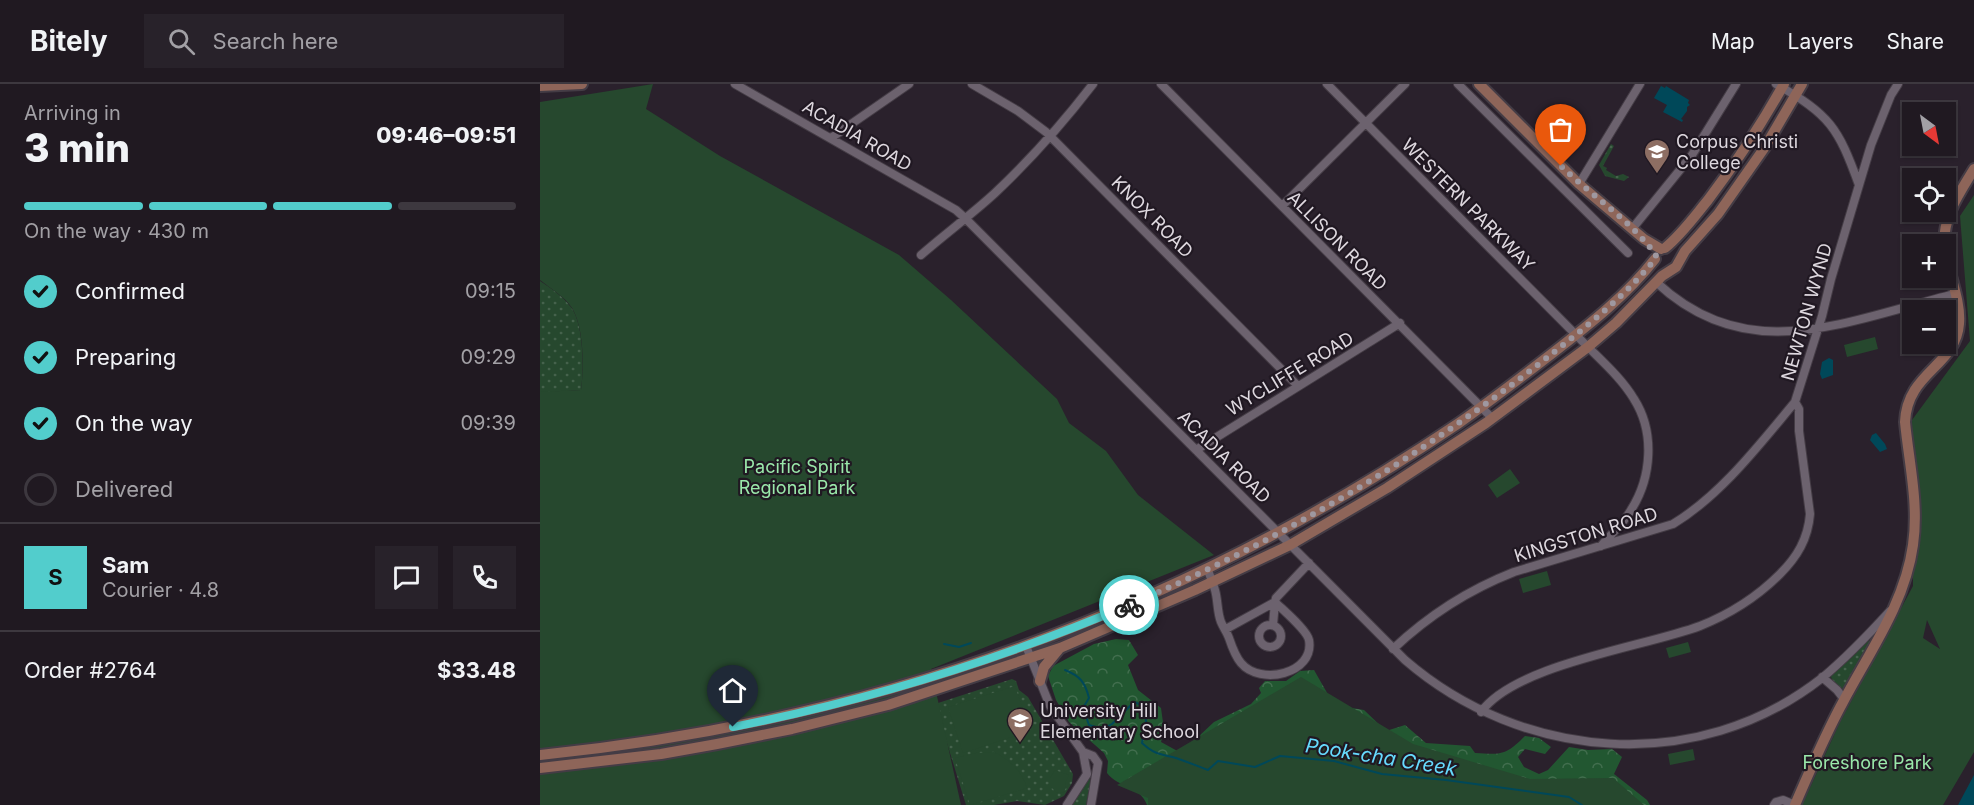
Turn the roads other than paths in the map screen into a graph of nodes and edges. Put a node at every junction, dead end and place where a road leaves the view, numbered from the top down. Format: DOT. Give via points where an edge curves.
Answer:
graph roads {
  1 [pos="582,84"];
  2 [pos="735,84"];
  3 [pos="909,84"];
  4 [pos="972,84"];
  5 [pos="1093,84"];
  6 [pos="1161,84"];
  7 [pos="1327,84"];
  8 [pos="1405,84"];
  9 [pos="1458,84"];
  10 [pos="1479,84"];
  11 [pos="1640,84"];
  12 [pos="1736,84"];
  13 [pos="1802,84"];
  14 [pos="1898,84"];
  15 [pos="552,85"];
  16 [pos="1780,85"];
  17 [pos="540,86"];
  18 [pos="1796,96"];
  19 [pos="1365,123"];
  20 [pos="1050,136"];
  21 [pos="831,138"];
  22 [pos="1974,169"];
  23 [pos="1580,184"];
  24 [pos="1859,187"];
  25 [pos="1282,206"];
  26 [pos="966,219"];
  27 [pos="1632,229"];
  28 [pos="1945,234"];
  29 [pos="1628,253"];
  30 [pos="1659,253"];
  31 [pos="921,255"];
  32 [pos="1679,261"];
  33 [pos="1668,271"];
  34 [pos="1656,282"];
  35 [pos="1954,288"];
  36 [pos="1955,294"];
  37 [pos="1400,323"];
  38 [pos="1817,329"];
  39 [pos="1576,335"];
  40 [pos="1588,346"];
  41 [pos="1298,386"];
  42 [pos="1795,402"];
  43 [pos="1483,407"];
  44 [pos="1492,418"];
  45 [pos="1196,450"];
  46 [pos="1278,533"];
  47 [pos="1290,545"];
  48 [pos="1601,546"];
  49 [pos="1309,563"];
  50 [pos="1207,568"];
  51 [pos="1233,573"];
  52 [pos="1212,582"];
  53 [pos="1275,602"];
  54 [pos="1897,603"];
  55 [pos="1273,625"];
  56 [pos="1226,629"];
  57 [pos="1864,636"];
  58 [pos="1878,640"];
  59 [pos="1026,646"];
  60 [pos="1060,648"];
  61 [pos="1393,649"];
  62 [pos="1031,658"];
  63 [pos="1822,677"];
  64 [pos="1040,681"];
  65 [pos="1844,699"];
  66 [pos="1481,712"];
  67 [pos="1083,752"];
  68 [pos="540,755"];
  69 [pos="540,768"];
  70 [pos="1087,774"];
  71 [pos="1097,776"];
  72 [pos="1067,805"];
  73 [pos="1091,805"];
  74 [pos="1774,805"];
  75 [pos="1795,805"];
  1 -- 15 [label="main road"];
  2 -- 21 [label="street, ACADIA ROAD"];
  3 -- 21 [label="street"];
  4 -- 20 [label="street, KNOX ROAD" via="1018,111"];
  5 -- 20 [label="street"];
  6 -- 25 [label="street, ALLISON ROAD"];
  7 -- 19 [label="street, WESTERN PARKWAY"];
  8 -- 19 [label="street"];
  9 -- 29 [label="street"];
  10 -- 23 [label="main road"];
  11 -- 23 [label="street"];
  12 -- 27 [label="street" via="1692,155"];
  13 -- 18 [label="main road"];
  14 -- 24 [label="street, NEWTON WYND" via="1871,145"];
  15 -- 17 [label="main road"];
  16 -- 18 [label="street"];
  16 -- 30 [label="main road" via="1752,139 1726,176 1686,228"];
  18 -- 24 [label="street" via="1831,124"];
  18 -- 32 [label="main road" via="1737,188"];
  19 -- 25 [label="street"];
  19 -- 39 [label="street, WESTERN PARKWAY"];
  20 -- 26 [label="street"];
  20 -- 41 [label="street, KNOX ROAD"];
  21 -- 26 [label="street, ACADIA ROAD"];
  22 -- 28 [label="main road" via="1950,209"];
  23 -- 27 [label="main road"];
  24 -- 38 [label="street, NEWTON WYND"];
  25 -- 37 [label="street, ALLISON ROAD"];
  26 -- 31 [label="street"];
  26 -- 45 [label="street, ACADIA ROAD"];
  27 -- 30 [label="main road"];
  30 -- 32 [label="main road" via="1675,251"];
  30 -- 33 [label="main road" via="1658,266"];
  30 -- 39 [label="main road" via="1620,297"];
  32 -- 33 [label="main road"];
  33 -- 34 [label="main road"];
  34 -- 38 [label="street" via="1688,307 1730,325 1773,332"];
  34 -- 40 [label="main road"];
  35 -- 36 [label="main road"];
  36 -- 38 [label="street"];
  36 -- 54 [label="main road" via="1960,321 1956,338 1948,353 1913,391 1905,411 1915,533 1909,569"];
  37 -- 41 [label="street, WYCLIFFE ROAD"];
  37 -- 43 [label="street, ALLISON ROAD"];
  38 -- 42 [label="street, NEWTON WYND"];
  39 -- 40 [label="street, WESTERN PARKWAY"];
  39 -- 43 [label="main road"];
  40 -- 44 [label="main road"];
  40 -- 48 [label="street, WESTERN PARKWAY" via="1634,399 1642,414 1648,443 1640,494"];
  41 -- 45 [label="street, WYCLIFFE ROAD"];
  42 -- 48 [label="street, KINGSTON ROAD" via="1692,512 1659,530"];
  42 -- 66 [label="street, NEWTON WYND" via="1799,410 1809,523 1796,556 1774,580 1725,615 1691,629 1546,671 1514,686"];
  43 -- 44 [label="street, ALLISON ROAD"];
  43 -- 46 [label="main road"];
  44 -- 47 [label="main road" via="1387,488"];
  45 -- 46 [label="street, ACADIA ROAD"];
  46 -- 47 [label="street, ACADIA ROAD"];
  46 -- 50 [label="main road"];
  46 -- 51 [label="main road" via="1274,544"];
  47 -- 49 [label="street, ACADIA ROAD"];
  47 -- 51 [label="main road"];
  48 -- 61 [label="street, KINGSTON ROAD" via="1490,581 1438,611"];
  49 -- 53 [label="street"];
  49 -- 61 [label="street, ACADIA ROAD"];
  50 -- 52 [label="street"];
  50 -- 59 [label="main road" via="1136,602"];
  51 -- 52 [label="main road"];
  52 -- 56 [label="street"];
  52 -- 60 [label="main road"];
  53 -- 55 [label="street"];
  53 -- 56 [label="street"];
  53 -- 56 [label="street" via="1309,640 1307,654 1299,665 1284,674 1254,673 1242,664"];
  54 -- 57 [label="street, ACADIA ROAD"];
  54 -- 58 [label="main road"];
  57 -- 58 [label="street"];
  57 -- 63 [label="street, ACADIA ROAD"];
  58 -- 65 [label="main road"];
  59 -- 62 [label="street"];
  59 -- 68 [label="main road" via="909,685 792,715 657,741"];
  60 -- 62 [label="main road"];
  60 -- 64 [label="main road" via="1044,667"];
  61 -- 66 [label="street, ACADIA ROAD" via="1430,681"];
  62 -- 64 [label="street"];
  62 -- 69 [label="main road" via="888,705 792,729 661,754"];
  63 -- 65 [label="street"];
  63 -- 66 [label="street, ACADIA ROAD" via="1752,718 1704,734 1659,742 1595,744 1556,738"];
  64 -- 67 [label="street" via="1050,706"];
  65 -- 75 [label="main road"];
  67 -- 70 [label="street"];
  67 -- 71 [label="street" via="1098,763"];
  70 -- 71 [label="street"];
  70 -- 72 [label="street"];
  71 -- 73 [label="street"];
  74 -- 75 [label="street" via="1783,800"];
}
